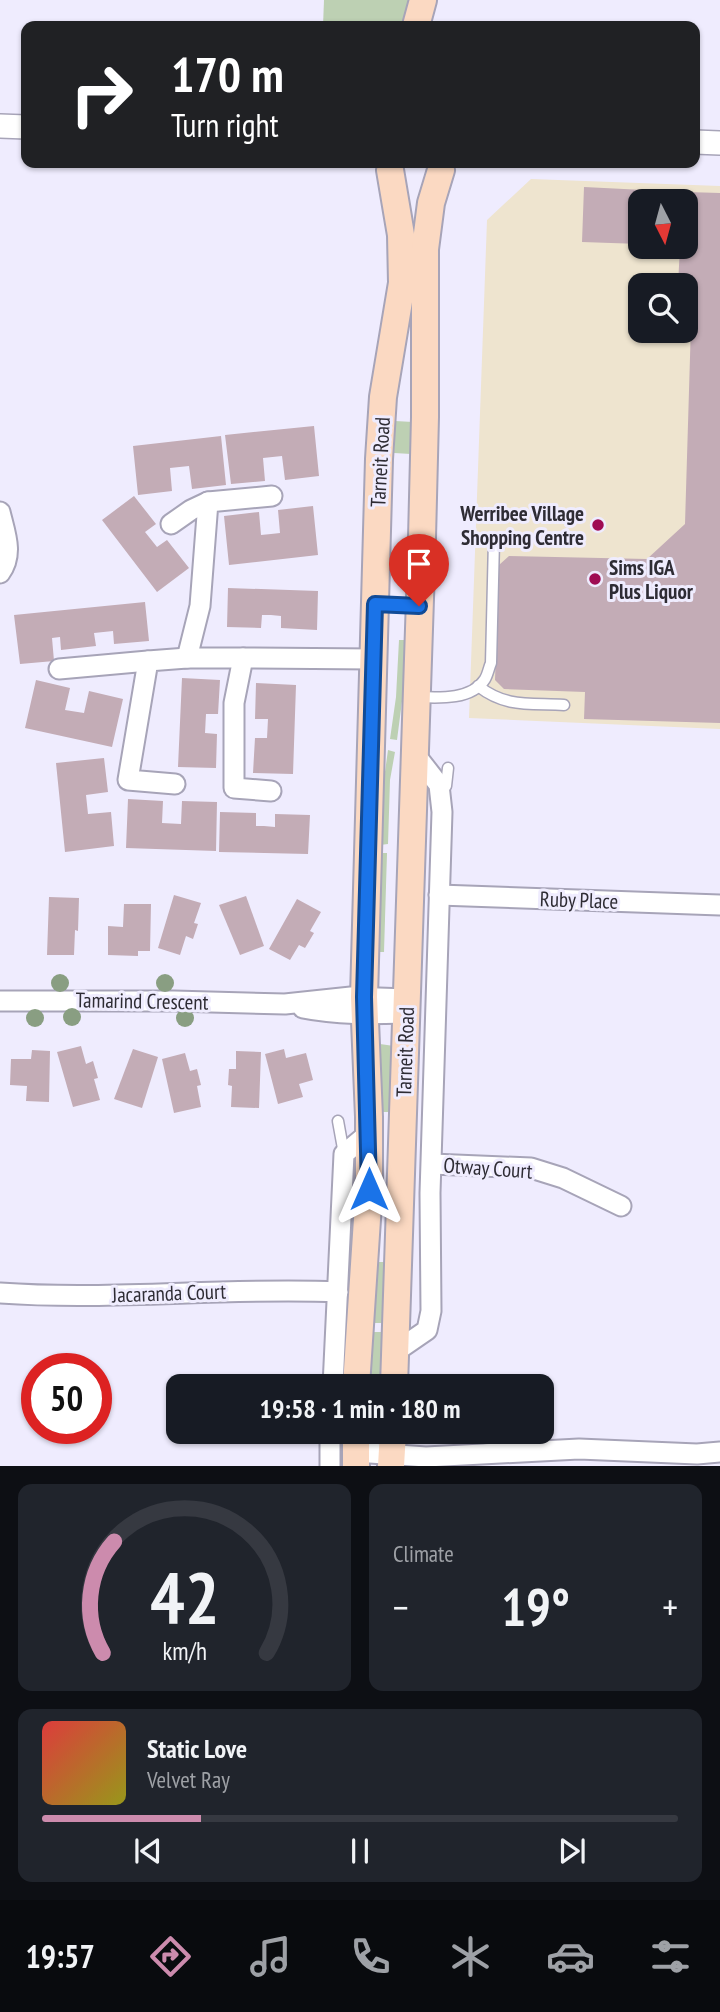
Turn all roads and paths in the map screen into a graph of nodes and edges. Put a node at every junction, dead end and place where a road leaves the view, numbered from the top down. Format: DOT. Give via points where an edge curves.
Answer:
graph roads {
  1 [pos="423,0"];
  2 [pos="428,0"];
  3 [pos="417,21"];
  4 [pos="429,21"];
  5 [pos="0,126"];
  6 [pos="21,127"];
  7 [pos="700,142"];
  8 [pos="720,143"];
  9 [pos="386,168"];
  10 [pos="388,168"];
  11 [pos="442,168"];
  12 [pos="443,168"];
  13 [pos="272,496"];
  14 [pos="208,502"];
  15 [pos="0,512"];
  16 [pos="171,524"];
  17 [pos="376,534"];
  18 [pos="422,538"];
  19 [pos="494,540"];
  20 [pos="3,569"];
  21 [pos="375,604"];
  22 [pos="419,606"];
  23 [pos="187,658"];
  24 [pos="243,658"];
  25 [pos="373,659"];
  26 [pos="148,661"];
  27 [pos="59,669"];
  28 [pos="478,686"];
  29 [pos="416,697"];
  30 [pos="564,705"];
  31 [pos="414,752"];
  32 [pos="448,768"];
  33 [pos="175,784"];
  34 [pos="271,791"];
  35 [pos="441,792"];
  36 [pos="439,895"];
  37 [pos="720,905"];
  38 [pos="0,1001"];
  39 [pos="364,1006"];
  40 [pos="407,1006"];
  41 [pos="338,1121"];
  42 [pos="369,1133"];
  43 [pos="344,1154"];
  44 [pos="432,1164"];
  45 [pos="621,1206"];
  46 [pos="338,1292"];
  47 [pos="0,1293"];
  48 [pos="395,1352"];
  49 [pos="334,1374"];
  50 [pos="357,1374"];
  51 [pos="394,1374"];
  52 [pos="331,1444"];
  53 [pos="546,1444"];
  54 [pos="579,1449"];
  55 [pos="356,1450"];
  56 [pos="392,1451"];
  57 [pos="720,1452"];
  58 [pos="697,1460"];
  59 [pos="330,1466"];
  1 -- 3 [label="main road"];
  2 -- 4 [label="main road"];
  5 -- 6 [label="street"];
  7 -- 8 [label="street"];
  9 -- 17 [label="main road, Tarneit Road" via="401,235 402,283 383,397"];
  10 -- 11 [label="main road" via="410,179 432,176"];
  12 -- 18 [label="main road, Tarneit Road" via="430,203 425,249"];
  13 -- 14 [label="street"];
  14 -- 16 [label="street"];
  14 -- 23 [label="street" via="200,606"];
  15 -- 20 [label="street" via="8,551"];
  17 -- 18 [label="main road"];
  17 -- 21 [label="main road, Tarneit Road"];
  18 -- 22 [label="main road, Tarneit Road"];
  19 -- 28 [label="lane" via="491,663"];
  21 -- 22 [label="main road"];
  21 -- 25 [label="main road, Tarneit Road"];
  22 -- 29 [label="main road, Tarneit Road"];
  23 -- 24 [label="street"];
  23 -- 26 [label="street"];
  24 -- 25 [label="street"];
  24 -- 34 [label="street" via="234,703 234,788"];
  25 -- 39 [label="main road, Tarneit Road"];
  26 -- 27 [label="street"];
  26 -- 33 [label="street" via="128,780"];
  28 -- 29 [label="lane" via="454,696"];
  28 -- 30 [label="lane" via="507,702"];
  29 -- 31 [label="main road, Tarneit Road"];
  31 -- 35 [label="street"];
  31 -- 40 [label="main road, Tarneit Road"];
  32 -- 35 [label="lane, Tarneit Road"];
  35 -- 36 [label="street, Tarneit Road"];
  36 -- 37 [label="street, Ruby Place"];
  36 -- 44 [label="street, Tarneit Road"];
  38 -- 39 [label="street, Tamarind Crescent" via="285,1004 328,1013"];
  39 -- 40 [label="street, Tamarind Crescent"];
  39 -- 42 [label="main road, Tarneit Road"];
  40 -- 48 [label="main road, Tarneit Road"];
  41 -- 43 [label="lane"];
  42 -- 43 [label="street"];
  42 -- 50 [label="main road, Tarneit Road"];
  43 -- 46 [label="street"];
  44 -- 45 [label="street, Otway Court" via="531,1168"];
  44 -- 48 [label="street, Tarneit Road" via="430,1323"];
  46 -- 47 [label="street, Jacaranda Court"];
  46 -- 49 [label="street"];
  48 -- 51 [label="main road, Tarneit Road"];
  52 -- 59 [label="street"];
  53 -- 54 [label="street"];
  54 -- 56 [label="street" via="438,1456"];
  54 -- 58 [label="street"];
  55 -- 56 [label="street"];
  57 -- 58 [label="street"];
}
